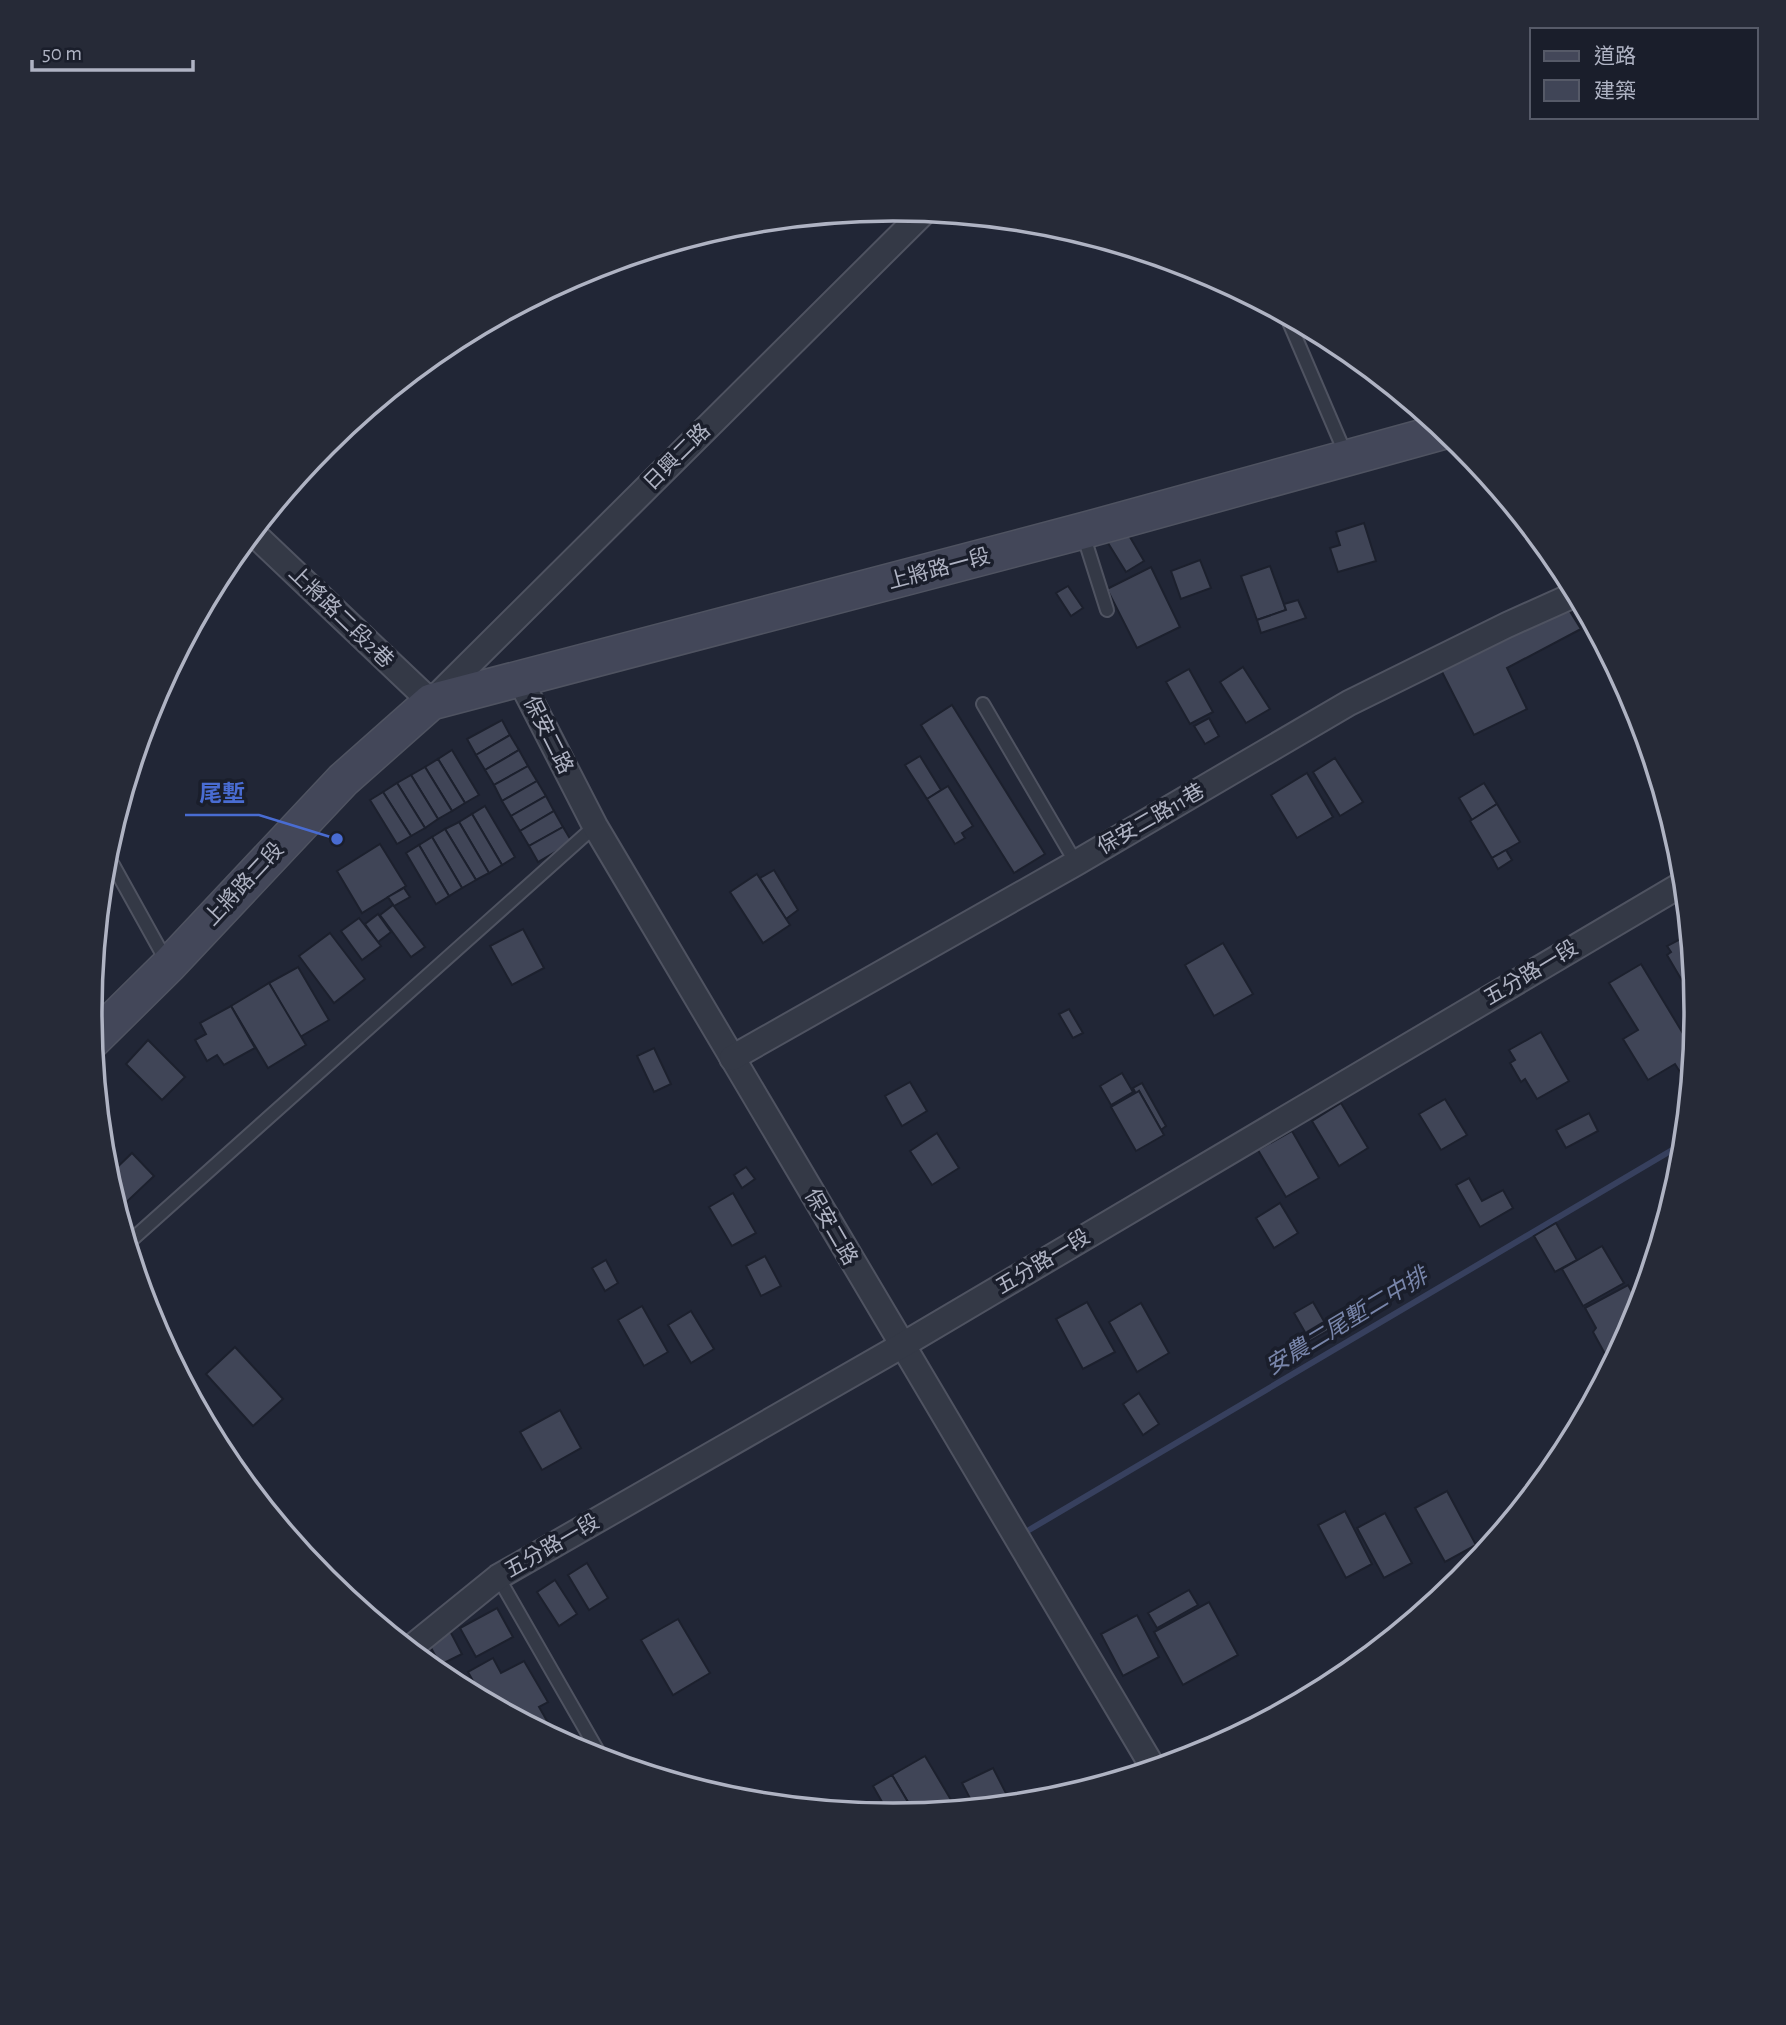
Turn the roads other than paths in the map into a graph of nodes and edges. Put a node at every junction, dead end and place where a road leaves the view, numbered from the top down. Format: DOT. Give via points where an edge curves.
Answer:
graph roads {
  1 [pos="914,222"];
  2 [pos="1292,329"];
  3 [pos="1433,434"];
  4 [pos="1347,459"];
  5 [pos="1082,531"];
  6 [pos="259,540"];
  7 [pos="1567,598"];
  8 [pos="1107,610"];
  9 [pos="519,678"];
  10 [pos="431,702"];
  11 [pos="983,704"];
  12 [pos="595,825"];
  13 [pos="1076,863"];
  14 [pos="115,869"];
  15 [pos="1674,889"];
  16 [pos="169,965"];
  17 [pos="102,1031"];
  18 [pos="732,1058"];
  19 [pos="134,1237"];
  20 [pos="901,1346"];
  21 [pos="498,1577"];
  22 [pos="416,1644"];
  23 [pos="595,1746"];
  24 [pos="1149,1761"];
  1 -- 10 [label="street, 日興二路"];
  2 -- 4 [label="lane"];
  3 -- 4 [label="main road, 上將路一段"];
  4 -- 5 [label="main road, 上將路一段"];
  5 -- 8 [label="lane"];
  5 -- 9 [label="main road, 上將路一段"];
  6 -- 10 [label="street, 上將路二段2巷"];
  7 -- 13 [label="street, 保安二路11巷" via="1349,703"];
  9 -- 10 [label="main road, 上將路一段"];
  9 -- 12 [label="street, 保安二路"];
  10 -- 16 [label="main road, 上將路二段" via="343,780"];
  11 -- 13 [label="lane"];
  12 -- 18 [label="street, 保安二路"];
  12 -- 19 [label="lane"];
  13 -- 18 [label="street, 保安二路11巷"];
  14 -- 16 [label="lane"];
  15 -- 20 [label="street, 五分路一段"];
  16 -- 17 [label="main road, 上將路二段"];
  18 -- 20 [label="street, 保安二路"];
  20 -- 21 [label="street, 五分路一段"];
  20 -- 24 [label="street, 保安二路"];
  21 -- 22 [label="street, 五分路一段"];
  21 -- 23 [label="lane"];
}
